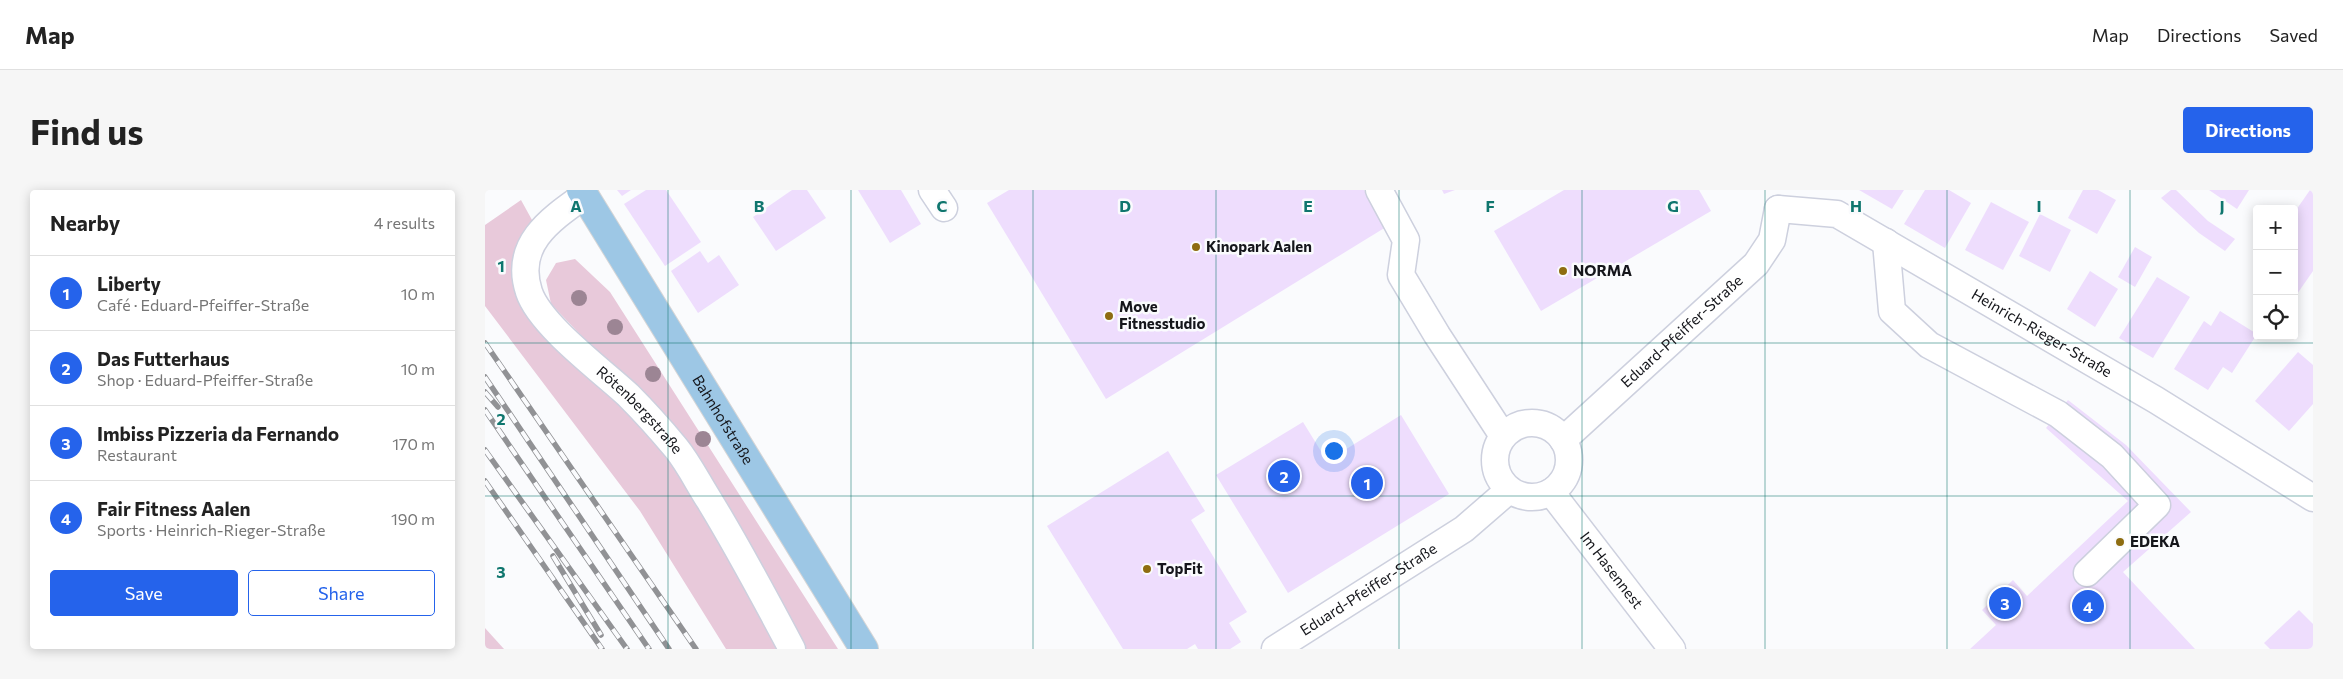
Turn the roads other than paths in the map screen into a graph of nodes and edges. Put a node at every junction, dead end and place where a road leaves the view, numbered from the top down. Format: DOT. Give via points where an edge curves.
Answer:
graph roads {
  1 [pos="1379,190"];
  2 [pos="583,193"];
  3 [pos="1773,199"];
  4 [pos="1886,242"];
  5 [pos="1503,436"];
  6 [pos="1563,440"];
  7 [pos="1509,490"];
  8 [pos="1551,492"];
  9 [pos="2313,498"];
  10 [pos="2087,572"];
  11 [pos="792,649"];
  12 [pos="864,649"];
  13 [pos="1275,649"];
  14 [pos="1672,649"];
  1 -- 5 [label="street" via="1406,240 1401,275"];
  2 -- 11 [label="street, Rötenbergstraße" via="549,220 532,244 526,276 535,307 629,396 678,450 742,554"];
  2 -- 12 [label="main road, Bahnhofstraße"];
  3 -- 4 [label="street, Heinrich-Rieger-Straße" via="1837,214"];
  3 -- 6 [label="street, Eduard-Pfeiffer-Straße" via="1773,240 1756,264"];
  4 -- 9 [label="street, Heinrich-Rieger-Straße" via="2156,400"];
  4 -- 10 [label="street" via="1892,311 1929,345 2057,414 2112,456 2157,505"];
  5 -- 6 [label="street" via="1514,427 1532,423 1550,428"];
  5 -- 7 [label="street" via="1495,453 1495,466 1499,480"];
  6 -- 8 [label="street" via="1569,465 1565,478"];
  7 -- 8 [label="street" via="1529,498"];
  7 -- 13 [label="street, Eduard-Pfeiffer-Straße" via="1464,529"];
  8 -- 14 [label="street, Im Hasennest"];
}
